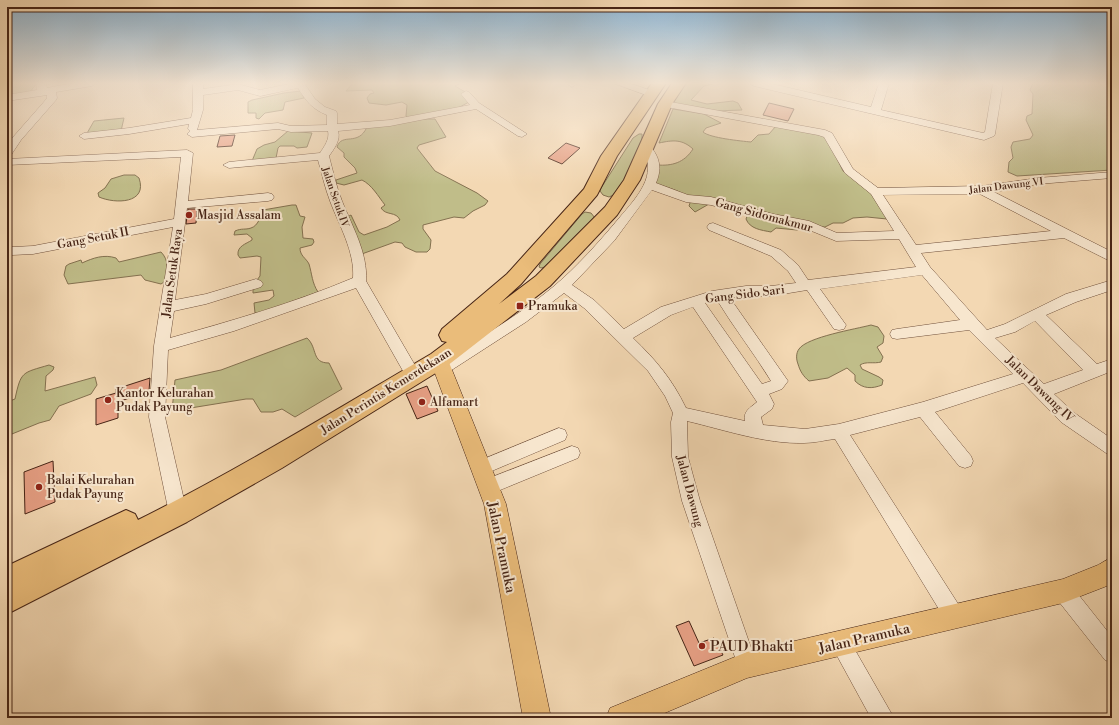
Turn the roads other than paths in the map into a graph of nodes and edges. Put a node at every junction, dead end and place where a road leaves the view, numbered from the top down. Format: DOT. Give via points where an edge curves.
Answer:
graph roads {
  1 [pos="37,117"];
  2 [pos="196,117"];
  3 [pos="332,117"];
  4 [pos="421,117"];
  5 [pos="496,117"];
  6 [pos="641,117"];
  7 [pos="654,117"];
  8 [pos="756,117"];
  9 [pos="899,117"];
  10 [pos="993,117"];
  11 [pos="195,120"];
  12 [pos="332,128"];
  13 [pos="192,134"];
  14 [pos="522,134"];
  15 [pos="84,136"];
  16 [pos="647,149"];
  17 [pos="7,153"];
  18 [pos="187,153"];
  19 [pos="324,156"];
  20 [pos="7,162"];
  21 [pos="229,165"];
  22 [pos="1112,175"];
  23 [pos="650,185"];
  24 [pos="982,190"];
  25 [pos="591,191"];
  26 [pos="875,192"];
  27 [pos="268,197"];
  28 [pos="620,198"];
  29 [pos="182,205"];
  30 [pos="572,212"];
  31 [pos="180,222"];
  32 [pos="600,222"];
  33 [pos="713,227"];
  34 [pos="1066,234"];
  35 [pos="903,235"];
  36 [pos="7,249"];
  37 [pos="912,250"];
  38 [pos="1112,258"];
  39 [pos="926,270"];
  40 [pos="359,281"];
  41 [pos="256,284"];
  42 [pos="563,285"];
  43 [pos="807,285"];
  44 [pos="1112,285"];
  45 [pos="721,294"];
  46 [pos="696,301"];
  47 [pos="167,307"];
  48 [pos="1036,314"];
  49 [pos="972,324"];
  50 [pos="839,325"];
  51 [pos="897,334"];
  52 [pos="984,336"];
  53 [pos="623,337"];
  54 [pos="161,346"];
  55 [pos="441,365"];
  56 [pos="1112,365"];
  57 [pos="408,367"];
  58 [pos="1094,371"];
  59 [pos="1026,376"];
  60 [pos="759,391"];
  61 [pos="1041,392"];
  62 [pos="923,409"];
  63 [pos="681,413"];
  64 [pos="756,431"];
  65 [pos="839,431"];
  66 [pos="559,435"];
  67 [pos="1112,448"];
  68 [pos="572,452"];
  69 [pos="965,461"];
  70 [pos="484,478"];
  71 [pos="176,506"];
  72 [pos="76,557"];
  73 [pos="1112,569"];
  74 [pos="7,581"];
  75 [pos="1063,591"];
  76 [pos="7,600"];
  77 [pos="955,617"];
  78 [pos="840,643"];
  79 [pos="1112,653"];
  80 [pos="747,665"];
  81 [pos="536,718"];
  82 [pos="620,718"];
  83 [pos="883,718"];
  1 -- 17 [label="street" via="14,141"];
  2 -- 11 [label="street, Jalan Setuk Raya"];
  3 -- 12 [label="street, Jalan Setuk IV"];
  4 -- 12 [label="street" via="390,123"];
  5 -- 14 [label="street"];
  6 -- 25 [label="highway, Jalan Perintis Kemerdekaan" via="609,156"];
  7 -- 16 [label="highway, Jalan Perintis Kemerdekaan"];
  8 -- 26 [label="street" via="825,133 849,171"];
  9 -- 10 [label="street" via="976,136 990,134"];
  11 -- 13 [label="street, Jalan Setuk Raya"];
  11 -- 15 [label="street"];
  12 -- 13 [label="street" via="291,129 265,126"];
  12 -- 19 [label="street, Jalan Setuk IV" via="334,135"];
  13 -- 18 [label="street, Jalan Setuk Raya"];
  16 -- 23 [label="street" via="654,157 655,166"];
  16 -- 28 [label="highway, Jalan Perintis Kemerdekaan"];
  18 -- 20 [label="street"];
  18 -- 29 [label="street, Jalan Setuk Raya"];
  19 -- 21 [label="street"];
  19 -- 40 [label="street, Jalan Setuk IV" via="336,200 358,259 361,275"];
  22 -- 24 [label="street, Jalan Dawung VI" via="1038,181"];
  23 -- 35 [label="street, Gang Sidomakmur" via="686,198 711,200 773,218 805,224 836,237"];
  23 -- 42 [label="street" via="620,225"];
  24 -- 26 [label="street, Jalan Dawung VI"];
  24 -- 34 [label="street"];
  25 -- 28 [label="highway" via="593,199 597,201 605,202"];
  25 -- 30 [label="highway, Jalan Perintis Kemerdekaan"];
  26 -- 35 [label="street, Jalan Dawung IV"];
  27 -- 29 [label="street"];
  28 -- 32 [label="highway, Jalan Perintis Kemerdekaan"];
  29 -- 31 [label="street, Jalan Setuk Raya"];
  30 -- 32 [label="highway" via="585,208 596,211"];
  30 -- 57 [label="highway, Jalan Perintis Kemerdekaan" via="514,279 433,350"];
  31 -- 36 [label="street, Gang Setuk II" via="33,250"];
  31 -- 47 [label="street, Jalan Setuk Raya"];
  32 -- 55 [label="highway, Jalan Perintis Kemerdekaan" via="543,281"];
  33 -- 43 [label="street, Gang Sido Sari" via="776,253"];
  34 -- 37 [label="street"];
  34 -- 38 [label="street"];
  35 -- 37 [label="street, Jalan Dawung IV"];
  37 -- 39 [label="street, Jalan Dawung IV"];
  39 -- 43 [label="street, Gang Sido Sari"];
  39 -- 49 [label="street, Jalan Dawung IV"];
  40 -- 54 [label="street" via="229,327"];
  40 -- 57 [label="street"];
  41 -- 47 [label="street" via="206,299"];
  42 -- 53 [label="street" via="589,304"];
  42 -- 55 [label="street" via="546,300"];
  43 -- 45 [label="street, Gang Sido Sari" via="771,291"];
  43 -- 50 [label="street"];
  44 -- 48 [label="street" via="1066,300"];
  45 -- 46 [label="street, Gang Sido Sari"];
  45 -- 60 [label="street" via="779,378 779,384"];
  46 -- 53 [label="street, Gang Sido Sari" via="666,311"];
  46 -- 60 [label="street"];
  47 -- 54 [label="street, Jalan Setuk Raya"];
  48 -- 52 [label="street" via="1010,328"];
  48 -- 58 [label="street"];
  49 -- 51 [label="street"];
  49 -- 52 [label="street, Jalan Dawung IV"];
  52 -- 59 [label="street, Jalan Dawung IV"];
  53 -- 63 [label="street" via="653,367 671,392"];
  54 -- 71 [label="street, Jalan Setuk Raya" via="157,417"];
  55 -- 70 [label="main road, Jalan Pramuka"];
  55 -- 71 [label="highway, Jalan Perintis Kemerdekaan" via="273,460"];
  56 -- 58 [label="street"];
  57 -- 71 [label="highway, Jalan Perintis Kemerdekaan"];
  58 -- 61 [label="street"];
  59 -- 61 [label="street, Jalan Dawung IV"];
  59 -- 62 [label="street"];
  60 -- 64 [label="street" via="766,404 752,415"];
  61 -- 67 [label="street, Jalan Dawung IV" via="1067,417"];
  62 -- 65 [label="street"];
  62 -- 69 [label="street"];
  63 -- 64 [label="street"];
  63 -- 80 [label="street, Jalan Dawung" via="680,457 691,501"];
  64 -- 65 [label="street" via="805,436"];
  65 -- 77 [label="street"];
  66 -- 70 [label="street"];
  68 -- 70 [label="street"];
  70 -- 81 [label="main road, Jalan Pramuka" via="495,504"];
  71 -- 72 [label="highway, Jalan Perintis Kemerdekaan"];
  72 -- 74 [label="highway, Jalan Perintis Kemerdekaan"];
  72 -- 76 [label="highway, Jalan Perintis Kemerdekaan"];
  73 -- 75 [label="main road, Jalan Pramuka" via="1106,574"];
  75 -- 77 [label="main road, Jalan Pramuka"];
  75 -- 79 [label="street"];
  77 -- 78 [label="main road, Jalan Pramuka"];
  78 -- 80 [label="main road, Jalan Pramuka"];
  78 -- 83 [label="street"];
  80 -- 82 [label="main road, Jalan Pramuka"];
}
